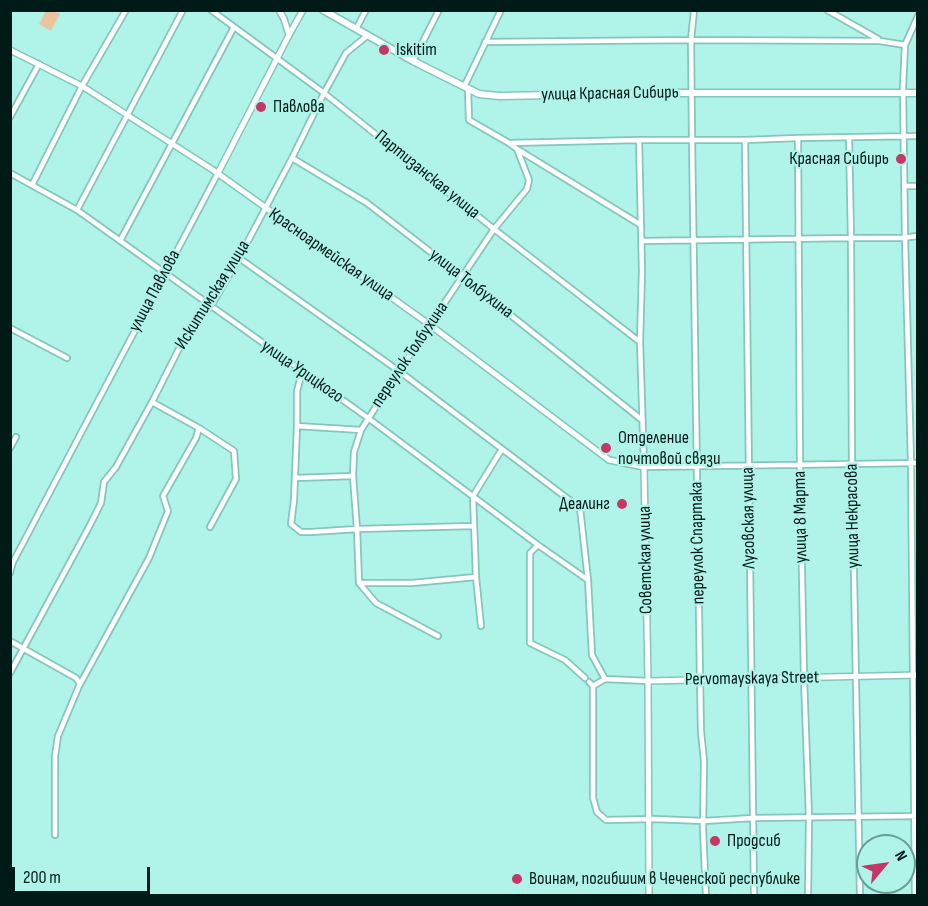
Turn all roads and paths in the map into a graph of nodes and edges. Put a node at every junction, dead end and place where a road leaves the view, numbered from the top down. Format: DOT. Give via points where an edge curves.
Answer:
graph roads {
  1 [pos="126,10"];
  2 [pos="183,10"];
  3 [pos="211,10"];
  4 [pos="279,10"];
  5 [pos="303,10"];
  6 [pos="323,10"];
  7 [pos="366,10"];
  8 [pos="439,10"];
  9 [pos="501,10"];
  10 [pos="694,10"];
  11 [pos="827,10"];
  12 [pos="918,16"];
  13 [pos="234,27"];
  14 [pos="357,29"];
  15 [pos="289,35"];
  16 [pos="368,35"];
  17 [pos="691,40"];
  18 [pos="880,41"];
  19 [pos="485,42"];
  20 [pos="905,45"];
  21 [pos="10,50"];
  22 [pos="277,59"];
  23 [pos="413,61"];
  24 [pos="39,64"];
  25 [pos="82,86"];
  26 [pos="466,88"];
  27 [pos="324,93"];
  28 [pos="692,93"];
  29 [pos="903,93"];
  30 [pos="918,93"];
  31 [pos="128,114"];
  32 [pos="10,117"];
  33 [pos="904,136"];
  34 [pos="918,136"];
  35 [pos="849,137"];
  36 [pos="798,138"];
  37 [pos="639,140"];
  38 [pos="692,140"];
  39 [pos="745,140"];
  40 [pos="172,143"];
  41 [pos="509,143"];
  42 [pos="517,149"];
  43 [pos="292,158"];
  44 [pos="10,173"];
  45 [pos="218,173"];
  46 [pos="32,185"];
  47 [pos="904,186"];
  48 [pos="918,186"];
  49 [pos="265,208"];
  50 [pos="77,210"];
  51 [pos="640,225"];
  52 [pos="494,229"];
  53 [pos="918,236"];
  54 [pos="851,237"];
  55 [pos="798,238"];
  56 [pos="905,238"];
  57 [pos="746,239"];
  58 [pos="693,240"];
  59 [pos="120,241"];
  60 [pos="642,241"];
  61 [pos="239,258"];
  62 [pos="165,273"];
  63 [pos="463,277"];
  64 [pos="211,306"];
  65 [pos="430,325"];
  66 [pos="10,328"];
  67 [pos="640,342"];
  68 [pos="67,358"];
  69 [pos="399,370"];
  70 [pos="302,372"];
  71 [pos="152,402"];
  72 [pos="368,418"];
  73 [pos="642,420"];
  74 [pos="297,426"];
  75 [pos="199,428"];
  76 [pos="361,430"];
  77 [pos="16,437"];
  78 [pos="10,448"];
  79 [pos="502,449"];
  80 [pos="911,463"];
  81 [pos="918,463"];
  82 [pos="852,464"];
  83 [pos="800,465"];
  84 [pos="698,466"];
  85 [pos="749,466"];
  86 [pos="644,467"];
  87 [pos="353,476"];
  88 [pos="295,478"];
  89 [pos="473,496"];
  90 [pos="473,526"];
  91 [pos="210,527"];
  92 [pos="357,529"];
  93 [pos="538,545"];
  94 [pos="12,561"];
  95 [pos="10,573"];
  96 [pos="476,577"];
  97 [pos="588,580"];
  98 [pos="359,583"];
  99 [pos="481,626"];
  100 [pos="438,636"];
  101 [pos="10,641"];
  102 [pos="24,649"];
  103 [pos="10,673"];
  104 [pos="915,675"];
  105 [pos="857,677"];
  106 [pos="585,678"];
  107 [pos="804,678"];
  108 [pos="605,679"];
  109 [pos="752,679"];
  110 [pos="700,680"];
  111 [pos="648,681"];
  112 [pos="80,684"];
  113 [pos="916,816"];
  114 [pos="858,817"];
  115 [pos="753,818"];
  116 [pos="808,818"];
  117 [pos="648,820"];
  118 [pos="704,821"];
  119 [pos="55,836"];
  120 [pos="649,896"];
  121 [pos="706,896"];
  122 [pos="754,896"];
  123 [pos="808,896"];
  124 [pos="860,896"];
  125 [pos="915,896"];
  1 -- 25 [label="street"];
  2 -- 31 [label="street"];
  3 -- 13 [label="street, Партизанская улица"];
  4 -- 15 [label="street"];
  5 -- 15 [label="street, улица Павлова"];
  6 -- 14 [label="main road, улица Красная Сибирь"];
  7 -- 14 [label="street"];
  8 -- 23 [label="street"];
  9 -- 19 [label="street"];
  10 -- 17 [label="street, переулок Спартака"];
  11 -- 18 [label="street"];
  12 -- 20 [label="street"];
  13 -- 22 [label="street, Партизанская улица"];
  13 -- 40 [label="street"];
  14 -- 16 [label="main road, улица Красная Сибирь"];
  15 -- 22 [label="street, улица Павлова"];
  16 -- 23 [label="main road, улица Красная Сибирь"];
  16 -- 27 [label="street, Искитимская улица" via="346,53"];
  17 -- 18 [label="street"];
  17 -- 19 [label="street"];
  17 -- 28 [label="street, переулок Спартака"];
  18 -- 20 [label="street"];
  19 -- 26 [label="street"];
  20 -- 29 [label="street"];
  21 -- 24 [label="street, Красноармейская улица"];
  22 -- 27 [label="street, Партизанская улица"];
  22 -- 45 [label="street, улица Павлова"];
  23 -- 26 [label="main road, улица Красная Сибирь"];
  24 -- 25 [label="street, Красноармейская улица"];
  24 -- 32 [label="street"];
  25 -- 31 [label="street, Красноармейская улица"];
  25 -- 46 [label="street"];
  26 -- 28 [label="main road, улица Красная Сибирь" via="499,96"];
  26 -- 41 [label="street" via="469,120"];
  27 -- 43 [label="street, Искитимская улица"];
  27 -- 52 [label="street, Партизанская улица"];
  28 -- 29 [label="main road, улица Красная Сибирь"];
  28 -- 38 [label="street, переулок Спартака"];
  29 -- 30 [label="main road, улица Красная Сибирь"];
  29 -- 33 [label="street"];
  31 -- 40 [label="street, Красноармейская улица"];
  31 -- 50 [label="street"];
  33 -- 34 [label="street"];
  33 -- 35 [label="street"];
  33 -- 47 [label="street"];
  35 -- 36 [label="street"];
  35 -- 54 [label="street, улица Некрасова"];
  36 -- 39 [label="street"];
  36 -- 55 [label="street, улица 8 Марта"];
  37 -- 38 [label="street"];
  37 -- 41 [label="street"];
  37 -- 51 [label="street, Советская улица"];
  38 -- 39 [label="street"];
  38 -- 58 [label="street, переулок Спартака"];
  39 -- 57 [label="street, Луговская улица"];
  40 -- 45 [label="street, Красноармейская улица"];
  40 -- 59 [label="street"];
  41 -- 42 [label="street"];
  42 -- 51 [label="street"];
  42 -- 52 [label="street, переулок Толбухина" via="529,180 527,189"];
  43 -- 49 [label="street, Искитимская улица"];
  43 -- 63 [label="street, улица Толбухина" via="367,203"];
  44 -- 46 [label="street, улица Урицкого"];
  45 -- 49 [label="street, Красноармейская улица"];
  45 -- 62 [label="street, улица Павлова"];
  46 -- 50 [label="street, улица Урицкого"];
  47 -- 48 [label="street"];
  47 -- 56 [label="street"];
  49 -- 61 [label="street, Искитимская улица"];
  49 -- 65 [label="street, Красноармейская улица"];
  50 -- 59 [label="street, улица Урицкого"];
  51 -- 60 [label="street, Советская улица"];
  52 -- 63 [label="street, переулок Толбухина"];
  52 -- 67 [label="street, Партизанская улица"];
  53 -- 56 [label="street"];
  54 -- 55 [label="street"];
  54 -- 56 [label="street"];
  54 -- 82 [label="street, улица Некрасова"];
  55 -- 57 [label="street"];
  55 -- 83 [label="street, улица 8 Марта"];
  56 -- 80 [label="street"];
  57 -- 58 [label="street"];
  57 -- 85 [label="street, Луговская улица"];
  58 -- 60 [label="street"];
  58 -- 84 [label="street, переулок Спартака"];
  59 -- 62 [label="street, улица Урицкого"];
  60 -- 67 [label="street, Советская улица"];
  61 -- 64 [label="street, Искитимская улица"];
  61 -- 69 [label="street"];
  62 -- 64 [label="street, улица Урицкого"];
  62 -- 94 [label="street, улица Павлова"];
  63 -- 65 [label="street, переулок Толбухина"];
  63 -- 73 [label="street, улица Толбухина"];
  64 -- 70 [label="street, улица Урицкого"];
  64 -- 71 [label="street, Искитимская улица" via="190,327"];
  65 -- 69 [label="street, переулок Толбухина"];
  65 -- 86 [label="street, Красноармейская улица" via="609,460"];
  66 -- 68 [label="street"];
  67 -- 73 [label="street, Советская улица"];
  69 -- 72 [label="street, переулок Толбухина"];
  69 -- 79 [label="street"];
  70 -- 72 [label="street, улица Урицкого"];
  70 -- 74 [label="street" via="297,391"];
  71 -- 75 [label="street"];
  71 -- 102 [label="street, Искитимская улица" via="104,482 101,503"];
  72 -- 76 [label="street, переулок Толбухина"];
  72 -- 89 [label="street, улица Урицкого"];
  73 -- 86 [label="street, Советская улица"];
  74 -- 76 [label="street"];
  74 -- 88 [label="street"];
  75 -- 91 [label="street" via="234,451 236,478"];
  75 -- 112 [label="street" via="163,496 168,511 149,558"];
  76 -- 87 [label="street, переулок Толбухина" via="354,452"];
  77 -- 78 [label="street"];
  79 -- 89 [label="street"];
  79 -- 97 [label="street" via="580,508"];
  80 -- 81 [label="street"];
  80 -- 82 [label="street"];
  80 -- 104 [label="street"];
  82 -- 83 [label="street"];
  82 -- 105 [label="street, улица Некрасова"];
  83 -- 85 [label="street"];
  83 -- 107 [label="street, улица 8 Марта"];
  84 -- 85 [label="street"];
  84 -- 86 [label="street"];
  84 -- 110 [label="street, переулок Спартака"];
  85 -- 109 [label="street, Луговская улица"];
  86 -- 111 [label="street, Советская улица"];
  87 -- 88 [label="street"];
  87 -- 92 [label="street, переулок Толбухина"];
  88 -- 92 [label="street" via="291,524 301,532"];
  89 -- 90 [label="street"];
  89 -- 93 [label="street, улица Урицкого"];
  90 -- 92 [label="street"];
  90 -- 96 [label="street"];
  92 -- 98 [label="street, переулок Толбухина"];
  93 -- 97 [label="street, улица Урицкого"];
  93 -- 106 [label="street" via="530,553 531,643 565,660"];
  94 -- 95 [label="street, улица Павлова"];
  96 -- 98 [label="street"];
  96 -- 99 [label="street"];
  97 -- 108 [label="street" via="592,655"];
  98 -- 100 [label="street" via="376,603"];
  101 -- 102 [label="street"];
  102 -- 103 [label="street, Искитимская улица"];
  102 -- 112 [label="street"];
  104 -- 105 [label="street, Pervomayskaya Street"];
  104 -- 113 [label="street"];
  105 -- 107 [label="street, Pervomayskaya Street"];
  105 -- 114 [label="street, улица Некрасова"];
  107 -- 109 [label="street, Pervomayskaya Street"];
  107 -- 116 [label="street, улица 8 Марта"];
  108 -- 111 [label="street, Pervomayskaya Street"];
  108 -- 117 [label="street" via="591,684 593,798 597,812 606,820"];
  109 -- 110 [label="street, Pervomayskaya Street"];
  109 -- 115 [label="street, Луговская улица"];
  110 -- 111 [label="street, Pervomayskaya Street"];
  110 -- 118 [label="street, переулок Спартака"];
  111 -- 117 [label="street, Советская улица"];
  112 -- 119 [label="street" via="58,736"];
  113 -- 114 [label="street"];
  113 -- 125 [label="street"];
  114 -- 116 [label="street"];
  114 -- 124 [label="street, улица Некрасова"];
  115 -- 116 [label="street"];
  115 -- 118 [label="street"];
  115 -- 122 [label="street, Луговская улица"];
  116 -- 123 [label="street, улица 8 Марта"];
  117 -- 118 [label="street"];
  117 -- 120 [label="street, Советская улица"];
  118 -- 121 [label="street, переулок Спартака"];
}
